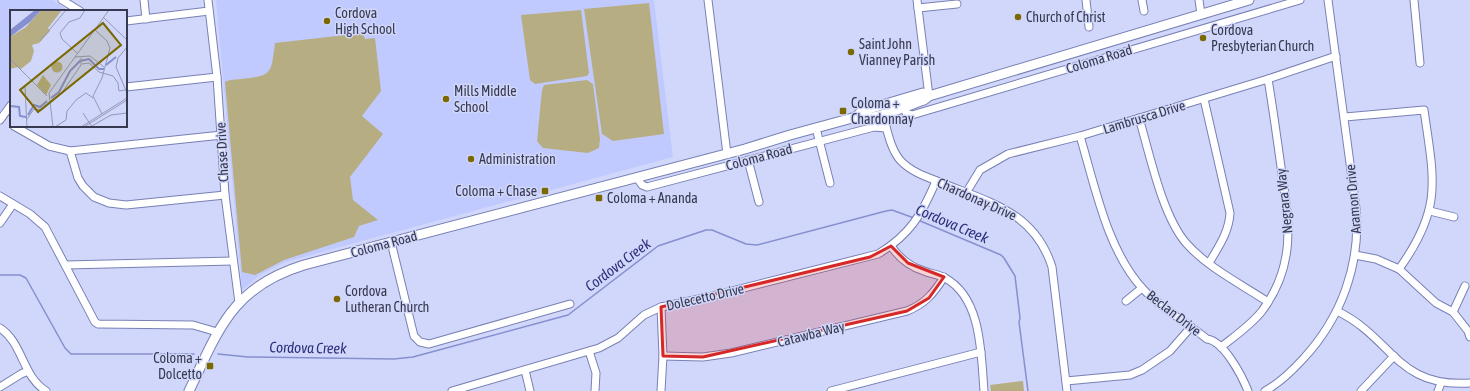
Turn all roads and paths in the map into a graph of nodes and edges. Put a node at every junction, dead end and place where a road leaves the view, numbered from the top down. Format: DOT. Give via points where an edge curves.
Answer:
graph roads {
  1 [pos="62,0"];
  2 [pos="144,0"];
  3 [pos="208,0"];
  4 [pos="708,0"];
  5 [pos="917,0"];
  6 [pos="1086,0"];
  7 [pos="1142,0"];
  8 [pos="1199,0"];
  9 [pos="1250,0"];
  10 [pos="1300,0"];
  11 [pos="1328,0"];
  12 [pos="1414,0"];
  13 [pos="957,4"];
  14 [pos="918,8"];
  15 [pos="78,10"];
  16 [pos="210,11"];
  17 [pos="1144,11"];
  18 [pos="1201,14"];
  19 [pos="146,19"];
  20 [pos="127,21"];
  21 [pos="1089,27"];
  22 [pos="1336,56"];
  23 [pos="1420,63"];
  24 [pos="217,77"];
  25 [pos="1268,79"];
  26 [pos="127,87"];
  27 [pos="929,96"];
  28 [pos="1204,99"];
  29 [pos="10,106"];
  30 [pos="905,106"];
  31 [pos="865,110"];
  32 [pos="883,115"];
  33 [pos="856,117"];
  34 [pos="1345,117"];
  35 [pos="1139,118"];
  36 [pos="1,119"];
  37 [pos="10,124"];
  38 [pos="16,127"];
  39 [pos="816,128"];
  40 [pos="886,128"];
  41 [pos="222,134"];
  42 [pos="1080,136"];
  43 [pos="820,141"];
  44 [pos="70,151"];
  45 [pos="727,154"];
  46 [pos="748,160"];
  47 [pos="637,178"];
  48 [pos="936,181"];
  49 [pos="830,183"];
  50 [pos="966,193"];
  51 [pos="225,195"];
  52 [pos="0,196"];
  53 [pos="759,202"];
  54 [pos="13,204"];
  55 [pos="1430,211"];
  56 [pos="1454,217"];
  57 [pos="0,223"];
  58 [pos="391,242"];
  59 [pos="891,246"];
  60 [pos="1355,255"];
  61 [pos="233,261"];
  62 [pos="1208,263"];
  63 [pos="66,265"];
  64 [pos="1399,270"];
  65 [pos="944,277"];
  66 [pos="1464,286"];
  67 [pos="1142,288"];
  68 [pos="1126,301"];
  69 [pos="1268,302"];
  70 [pos="239,303"];
  71 [pos="570,304"];
  72 [pos="661,307"];
  73 [pos="1337,311"];
  74 [pos="1453,312"];
  75 [pos="1191,327"];
  76 [pos="0,328"];
  77 [pos="217,332"];
  78 [pos="1470,337"];
  79 [pos="1221,347"];
  80 [pos="589,351"];
  81 [pos="981,352"];
  82 [pos="663,356"];
  83 [pos="1394,356"];
  84 [pos="525,370"];
  85 [pos="28,371"];
  86 [pos="1066,381"];
  87 [pos="1441,383"];
  88 [pos="1470,383"];
  89 [pos="0,388"];
  90 [pos="461,390"];
  91 [pos="46,391"];
  92 [pos="189,391"];
  93 [pos="452,391"];
  94 [pos="530,391"];
  95 [pos="595,391"];
  96 [pos="661,391"];
  97 [pos="831,391"];
  98 [pos="984,391"];
  99 [pos="1067,391"];
  100 [pos="1248,391"];
  101 [pos="1266,391"];
  102 [pos="1361,391"];
  103 [pos="1438,391"];
  1 -- 15 [label="street"];
  2 -- 19 [label="street"];
  3 -- 16 [label="street, Chase Drive"];
  4 -- 45 [label="street"];
  5 -- 14 [label="street"];
  6 -- 21 [label="street"];
  7 -- 17 [label="street"];
  8 -- 18 [label="street"];
  9 -- 18 [label="main road, Coloma Road"];
  10 -- 30 [label="street, Coloma Road" via="912,115 906,113"];
  11 -- 22 [label="street, Aramon Drive"];
  12 -- 23 [label="street"];
  13 -- 14 [label="street"];
  14 -- 27 [label="street"];
  16 -- 19 [label="street"];
  16 -- 24 [label="street, Chase Drive"];
  18 -- 27 [label="main road, Coloma Road"];
  19 -- 20 [label="street"];
  22 -- 25 [label="street, Lambrusca Drive"];
  22 -- 34 [label="street, Aramon Drive"];
  24 -- 26 [label="street"];
  24 -- 41 [label="street, Chase Drive"];
  25 -- 28 [label="street, Lambrusca Drive"];
  25 -- 69 [label="street, Negrara Way" via="1289,232 1283,271"];
  27 -- 30 [label="main road, Coloma Road"];
  27 -- 31 [label="main road, Coloma Road" via="923,93"];
  28 -- 35 [label="street, Lambrusca Drive"];
  28 -- 62 [label="street" via="1230,213 1224,238"];
  29 -- 36 [label="street"];
  30 -- 32 [label="main road, Coloma Road"];
  31 -- 32 [label="main road" via="877,111"];
  31 -- 33 [label="main road, Coloma Road"];
  32 -- 33 [label="main road, Coloma Road" via="863,119"];
  32 -- 40 [label="street, Chardonay Drive"];
  33 -- 39 [label="main road, Coloma Road"];
  34 -- 55 [label="street" via="1424,110 1433,178"];
  34 -- 60 [label="street, Aramon Drive" via="1356,208"];
  35 -- 42 [label="street, Lambrusca Drive"];
  35 -- 62 [label="street" via="1171,220 1186,244"];
  36 -- 37 [label="street"];
  38 -- 44 [label="street" via="44,144"];
  39 -- 43 [label="street"];
  39 -- 45 [label="main road, Coloma Road"];
  40 -- 43 [label="street, Coloma Road" via="874,126"];
  40 -- 48 [label="street, Chardonay Drive" via="900,160"];
  41 -- 44 [label="street"];
  41 -- 51 [label="street, Chase Drive"];
  42 -- 50 [label="street, Lambrusca Drive" via="1008,154 996,160 980,170"];
  42 -- 67 [label="street, Beclan Drive" via="1112,239 1129,271"];
  43 -- 46 [label="street, Coloma Road"];
  43 -- 49 [label="street"];
  44 -- 51 [label="street" via="83,186 94,197 109,203 126,205"];
  45 -- 47 [label="main road, Coloma Road"];
  46 -- 47 [label="street, Coloma Road" via="647,187"];
  46 -- 53 [label="street"];
  47 -- 58 [label="main road, Coloma Road"];
  48 -- 50 [label="street, Chardonay Drive"];
  48 -- 59 [label="street, Dolecetto Drive" via="915,220"];
  50 -- 86 [label="street, Chardonay Drive" via="1018,216 1031,228 1046,250 1053,272"];
  51 -- 61 [label="street, Chase Drive"];
  52 -- 54 [label="street"];
  54 -- 57 [label="street"];
  54 -- 63 [label="street" via="45,227"];
  55 -- 56 [label="street"];
  55 -- 64 [label="street" via="1423,231"];
  58 -- 70 [label="main road, Coloma Road" via="285,271 262,284"];
  58 -- 71 [label="street" via="414,336 424,344"];
  59 -- 65 [label="street" via="908,264"];
  59 -- 72 [label="street, Dolecetto Drive" via="870,257"];
  60 -- 64 [label="street" via="1376,258"];
  60 -- 73 [label="street, Aramon Drive"];
  61 -- 63 [label="street"];
  61 -- 70 [label="street, Chase Drive"];
  62 -- 69 [label="street"];
  63 -- 77 [label="street" via="93,320 98,324 193,324"];
  64 -- 74 [label="street" via="1436,303"];
  65 -- 81 [label="street" via="958,289 969,304"];
  65 -- 82 [label="street, Catawba Way" via="929,298 907,311 731,353 703,357"];
  66 -- 74 [label="street"];
  67 -- 68 [label="street"];
  67 -- 75 [label="street, Beclan Drive" via="1165,309"];
  69 -- 79 [label="street, Negrara Way" via="1252,322"];
  70 -- 77 [label="main road, Coloma Road"];
  72 -- 80 [label="street, Dolecetto Drive" via="644,315 618,338"];
  72 -- 82 [label="street"];
  73 -- 83 [label="street" via="1363,326"];
  73 -- 101 [label="street, Aramon Drive" via="1314,348 1280,382"];
  74 -- 78 [label="street"];
  75 -- 79 [label="street, Beclan Drive"];
  75 -- 86 [label="street" via="1170,351 1136,373"];
  76 -- 85 [label="street" via="12,338"];
  77 -- 92 [label="main road, Coloma Road"];
  79 -- 100 [label="street, Beclan Drive" via="1237,369"];
  80 -- 84 [label="street, Dolecetto Drive"];
  80 -- 95 [label="street" via="596,373"];
  81 -- 97 [label="street"];
  81 -- 98 [label="street"];
  82 -- 96 [label="street"];
  83 -- 87 [label="street" via="1415,374"];
  83 -- 102 [label="street"];
  84 -- 90 [label="street, Dolecetto Drive"];
  84 -- 94 [label="street"];
  85 -- 89 [label="street"];
  85 -- 91 [label="street" via="37,384"];
  86 -- 99 [label="street, Chardonay Drive"];
  87 -- 88 [label="street"];
  87 -- 103 [label="street"];
  90 -- 93 [label="street, Dolecetto Drive"];
}
